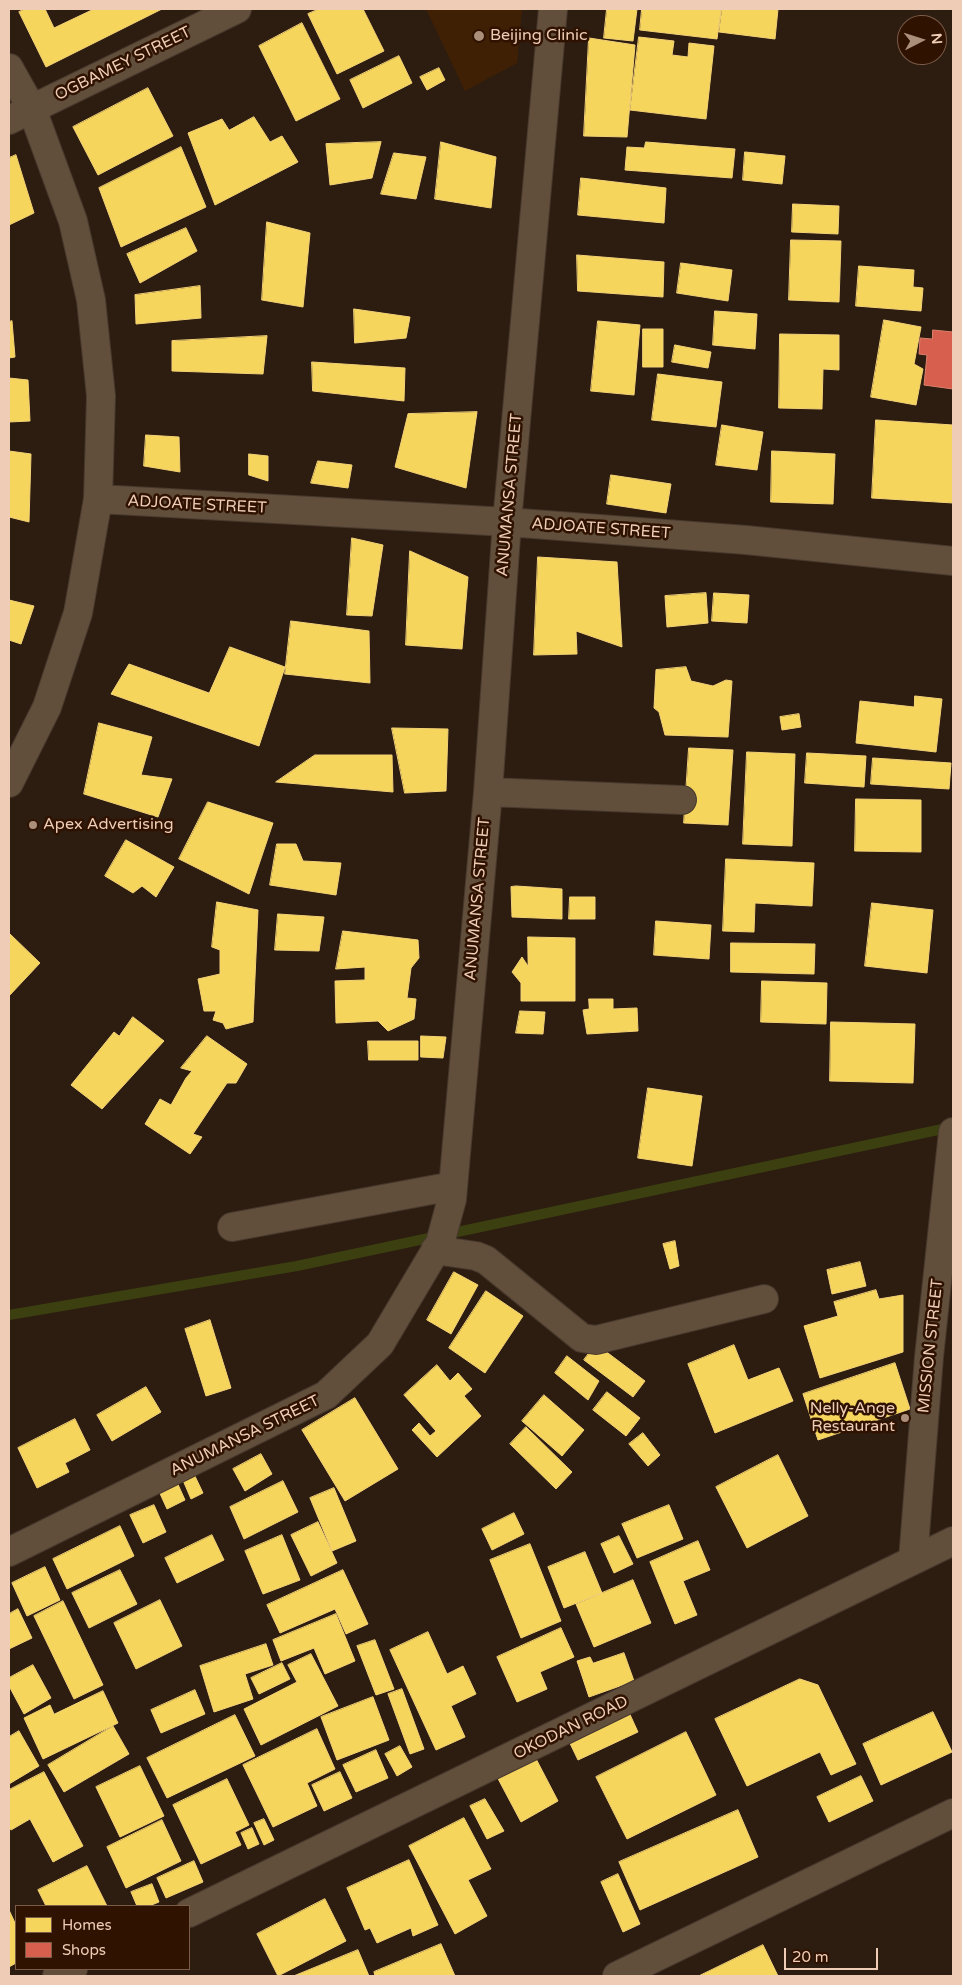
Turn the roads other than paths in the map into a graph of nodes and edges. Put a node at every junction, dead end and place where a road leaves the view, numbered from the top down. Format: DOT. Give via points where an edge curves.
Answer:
graph roads {
  1 [pos="237,9"];
  2 [pos="553,9"];
  3 [pos="9,68"];
  4 [pos="20,115"];
  5 [pos="98,500"];
  6 [pos="507,522"];
  7 [pos="953,561"];
  8 [pos="9,783"];
  9 [pos="488,792"];
  10 [pos="682,800"];
  11 [pos="952,1141"];
  12 [pos="453,1192"];
  13 [pos="232,1227"];
  14 [pos="437,1247"];
  15 [pos="764,1298"];
  16 [pos="953,1541"];
  17 [pos="9,1552"];
  18 [pos="913,1560"];
  19 [pos="953,1814"];
  20 [pos="190,1913"];
  21 [pos="71,1970"];
  22 [pos="57,1976"];
  23 [pos="617,1976"];
  1 -- 4 [label="street, OGBAMEY STREET"];
  2 -- 6 [label="street, ANUMANSA STREET"];
  3 -- 4 [label="street"];
  4 -- 5 [label="street" via="73,221 91,300 101,396"];
  5 -- 6 [label="street, ADJOATE STREET"];
  5 -- 8 [label="street" via="78,613 47,707"];
  6 -- 7 [label="street, ADJOATE STREET" via="746,540"];
  6 -- 9 [label="street, ANUMANSA STREET"];
  9 -- 10 [label="street"];
  9 -- 12 [label="street, ANUMANSA STREET"];
  11 -- 18 [label="street, MISSION STREET" via="929,1357"];
  12 -- 13 [label="street"];
  12 -- 14 [label="street, ANUMANSA STREET"];
  14 -- 15 [label="street" via="486,1260 582,1338 589,1340"];
  14 -- 17 [label="street, ANUMANSA STREET" via="380,1344 326,1395"];
  16 -- 18 [label="street, OKODAN ROAD"];
  18 -- 20 [label="street, OKODAN ROAD"];
  19 -- 23 [label="street"];
  21 -- 22 [label="street"];
}
